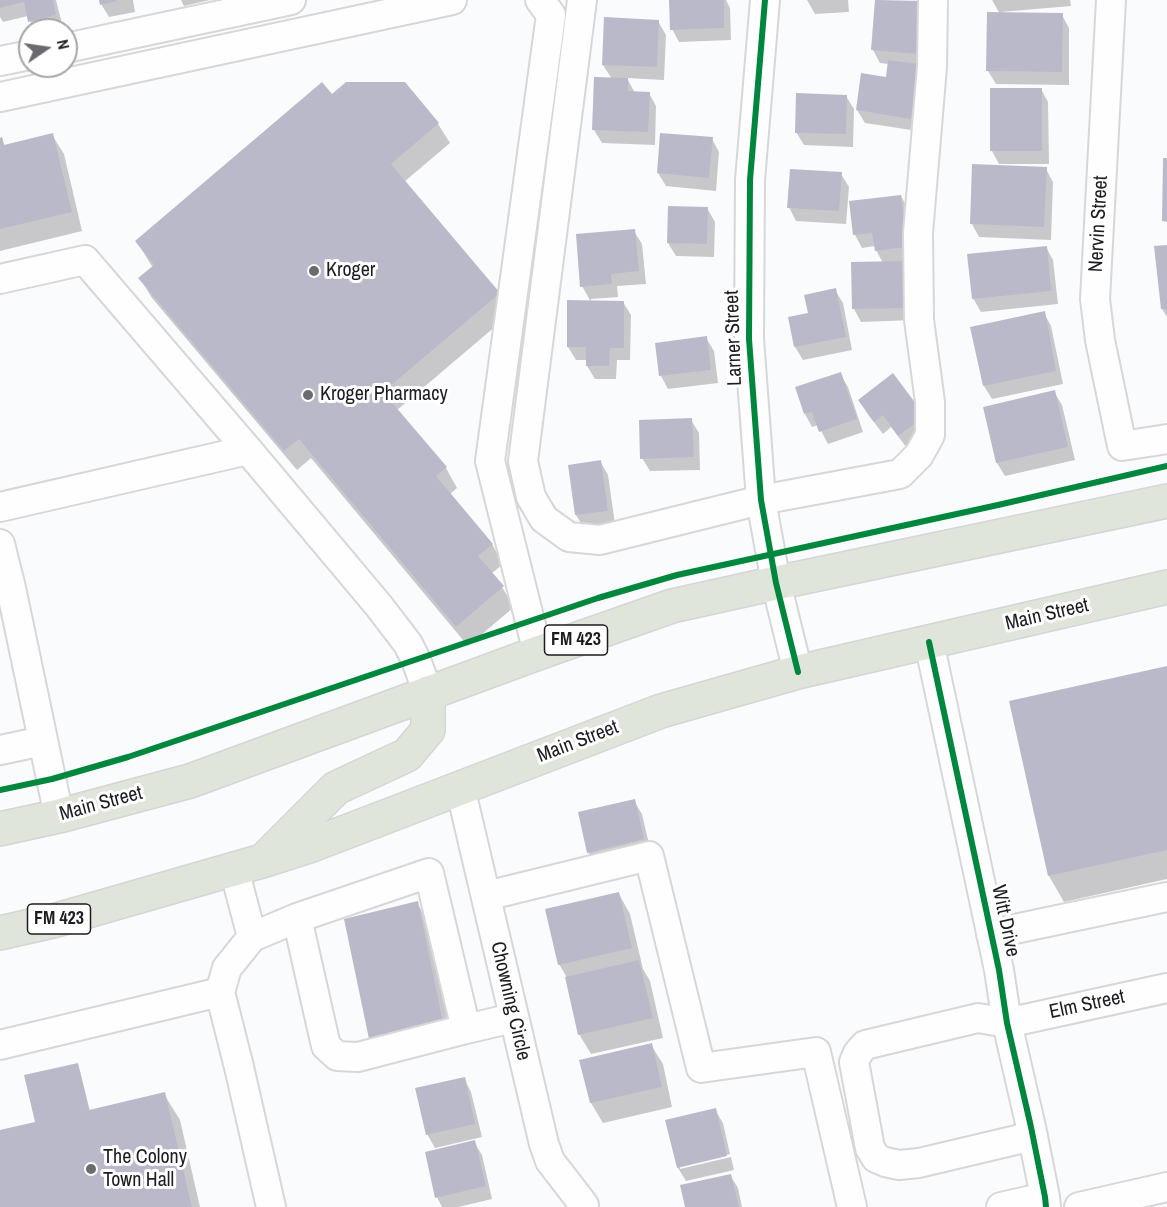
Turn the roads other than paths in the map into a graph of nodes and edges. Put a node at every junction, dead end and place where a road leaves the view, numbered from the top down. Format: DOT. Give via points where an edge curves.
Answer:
graph roads {
  1 [pos="291,0"];
  2 [pos="452,0"];
  3 [pos="540,0"];
  4 [pos="582,0"];
  5 [pos="765,0"];
  6 [pos="933,0"];
  7 [pos="1111,0"];
  8 [pos="78,45"];
  9 [pos="18,58"];
  10 [pos="0,62"];
  11 [pos="0,97"];
  12 [pos="0,279"];
  13 [pos="1167,439"];
  14 [pos="248,450"];
  15 [pos="760,500"];
  16 [pos="1167,501"];
  17 [pos="0,507"];
  18 [pos="0,544"];
  19 [pos="776,583"];
  20 [pos="1167,587"];
  21 [pos="929,642"];
  22 [pos="538,653"];
  23 [pos="798,672"];
  24 [pos="428,693"];
  25 [pos="43,741"];
  26 [pos="0,750"];
  27 [pos="460,787"];
  28 [pos="59,816"];
  29 [pos="0,829"];
  30 [pos="248,865"];
  31 [pos="486,896"];
  32 [pos="1167,897"];
  33 [pos="297,918"];
  34 [pos="0,933"];
  35 [pos="991,934"];
  36 [pos="252,937"];
  37 [pos="1167,988"];
  38 [pos="220,992"];
  39 [pos="513,1018"];
  40 [pos="1007,1023"];
  41 [pos="466,1029"];
  42 [pos="0,1045"];
  43 [pos="1033,1136"];
  44 [pos="1167,1187"];
  45 [pos="269,1202"];
  46 [pos="1045,1202"];
  47 [pos="584,1205"];
  48 [pos="852,1207"];
  49 [pos="1001,1207"];
  50 [pos="1079,1207"];
  1 -- 8 [label="street"];
  2 -- 11 [label="street"];
  3 -- 22 [label="street" via="550,15 490,461"];
  4 -- 15 [label="street" via="523,461 531,497 544,519 569,537 600,540"];
  5 -- 15 [label="street, Larner Street" via="750,192 749,339"];
  6 -- 15 [label="street" via="932,67 918,233 919,320 930,402 930,435 919,455 900,474"];
  7 -- 13 [label="street, Nervin Street" via="1095,298 1100,340 1122,446"];
  9 -- 10 [label="street"];
  12 -- 14 [label="street" via="85,260"];
  14 -- 17 [label="street"];
  14 -- 24 [label="street" via="408,644"];
  15 -- 19 [label="street, Larner Street"];
  16 -- 19 [label="main road, Main Street / FM 423"];
  18 -- 25 [label="street"];
  19 -- 22 [label="main road, Main Street / FM 423" via="672,606"];
  19 -- 23 [label="street, Larner Street"];
  20 -- 21 [label="main road, Main Street / FM 423"];
  21 -- 23 [label="main road, Main Street / FM 423"];
  21 -- 35 [label="street, Witt Drive"];
  22 -- 24 [label="main road, Main Street / FM 423"];
  23 -- 27 [label="main road, Main Street / FM 423" via="661,711"];
  24 -- 28 [label="main road, Main Street / FM 423" via="190,781"];
  24 -- 30 [label="main road" via="428,730 407,755 336,788"];
  25 -- 26 [label="street"];
  25 -- 28 [label="street"];
  27 -- 30 [label="main road, Main Street / FM 423" via="312,845"];
  27 -- 31 [label="street, Chowning Circle"];
  28 -- 29 [label="main road, Main Street / FM 423"];
  30 -- 34 [label="main road, Main Street / FM 423"];
  30 -- 36 [label="street"];
  31 -- 39 [label="street, Chowning Circle"];
  31 -- 48 [label="street" via="648,856 701,1068 816,1052"];
  32 -- 35 [label="street"];
  33 -- 36 [label="street"];
  33 -- 41 [label="street" via="326,1046 337,1056 358,1058"];
  33 -- 41 [label="street" via="429,873"];
  35 -- 40 [label="street, Witt Drive"];
  36 -- 38 [label="street" via="227,968"];
  37 -- 40 [label="street, Elm Street"];
  38 -- 42 [label="street"];
  38 -- 45 [label="street"];
  39 -- 41 [label="street"];
  39 -- 47 [label="street, Chowning Circle" via="550,1161"];
  40 -- 43 [label="street, Witt Drive"];
  40 -- 43 [label="street" via="978,1018 865,1045 854,1062 870,1148 876,1158 899,1165"];
  43 -- 46 [label="street, Witt Drive"];
  44 -- 50 [label="street"];
  46 -- 49 [label="street"];
}
